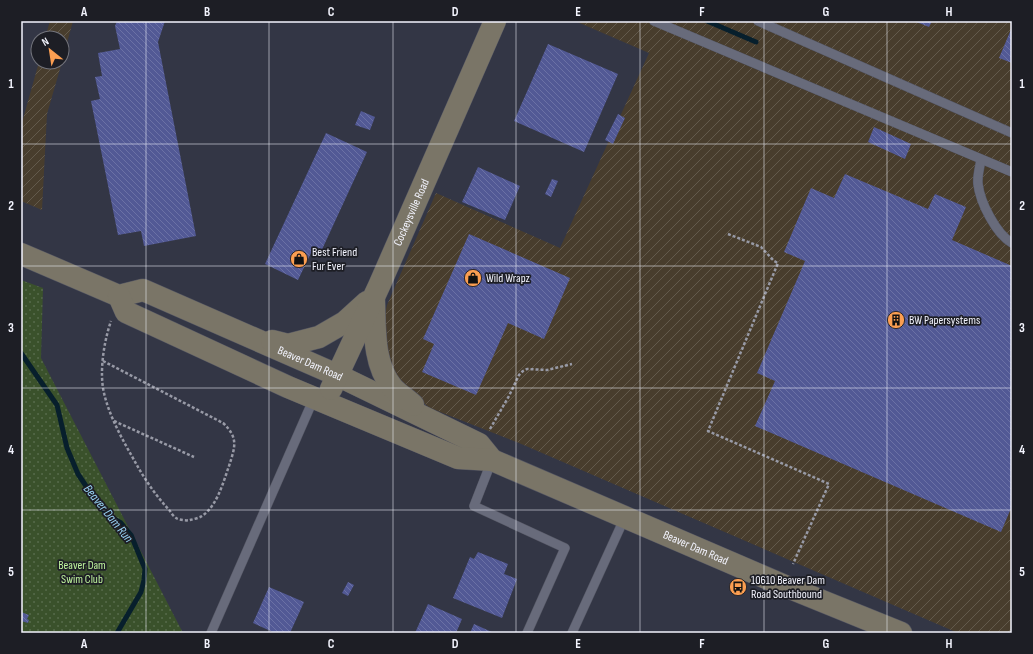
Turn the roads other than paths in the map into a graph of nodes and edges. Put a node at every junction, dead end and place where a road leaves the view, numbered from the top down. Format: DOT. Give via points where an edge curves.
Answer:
graph roads {
  1 [pos="495,21"];
  2 [pos="654,21"];
  3 [pos="758,21"];
  4 [pos="1012,133"];
  5 [pos="981,159"];
  6 [pos="1012,172"];
  7 [pos="1012,243"];
  8 [pos="21,254"];
  9 [pos="119,296"];
  10 [pos="374,296"];
  11 [pos="240,332"];
  12 [pos="337,375"];
  13 [pos="319,400"];
  14 [pos="434,423"];
  15 [pos="492,460"];
  16 [pos="625,517"];
  17 [pos="211,633"];
  18 [pos="527,633"];
  19 [pos="572,633"];
  20 [pos="901,633"];
  1 -- 10 [label="main road, Cockeysville Road"];
  2 -- 5 [label="lane"];
  3 -- 4 [label="lane"];
  5 -- 6 [label="lane"];
  5 -- 7 [label="lane" via="978,184 983,203 992,221"];
  8 -- 9 [label="main road"];
  9 -- 11 [label="main road, Beaver Dam Road" via="143,290"];
  9 -- 13 [label="main road, Beaver Dam Road" via="126,312"];
  10 -- 11 [label="main road" via="345,322 319,337 288,345"];
  10 -- 12 [label="main road, Cockeysville Road"];
  10 -- 14 [label="main road" via="377,352 384,373 392,387"];
  11 -- 12 [label="main road, Beaver Dam Road"];
  12 -- 13 [label="main road, Cockeysville Road"];
  12 -- 14 [label="main road, Beaver Dam Road"];
  13 -- 15 [label="main road, Beaver Dam Road" via="458,458"];
  13 -- 17 [label="lane"];
  14 -- 15 [label="main road, Beaver Dam Road" via="479,444"];
  15 -- 16 [label="main road, Beaver Dam Road"];
  15 -- 18 [label="lane" via="474,506 566,548"];
  16 -- 19 [label="lane"];
  16 -- 20 [label="main road, Beaver Dam Road"];
}
